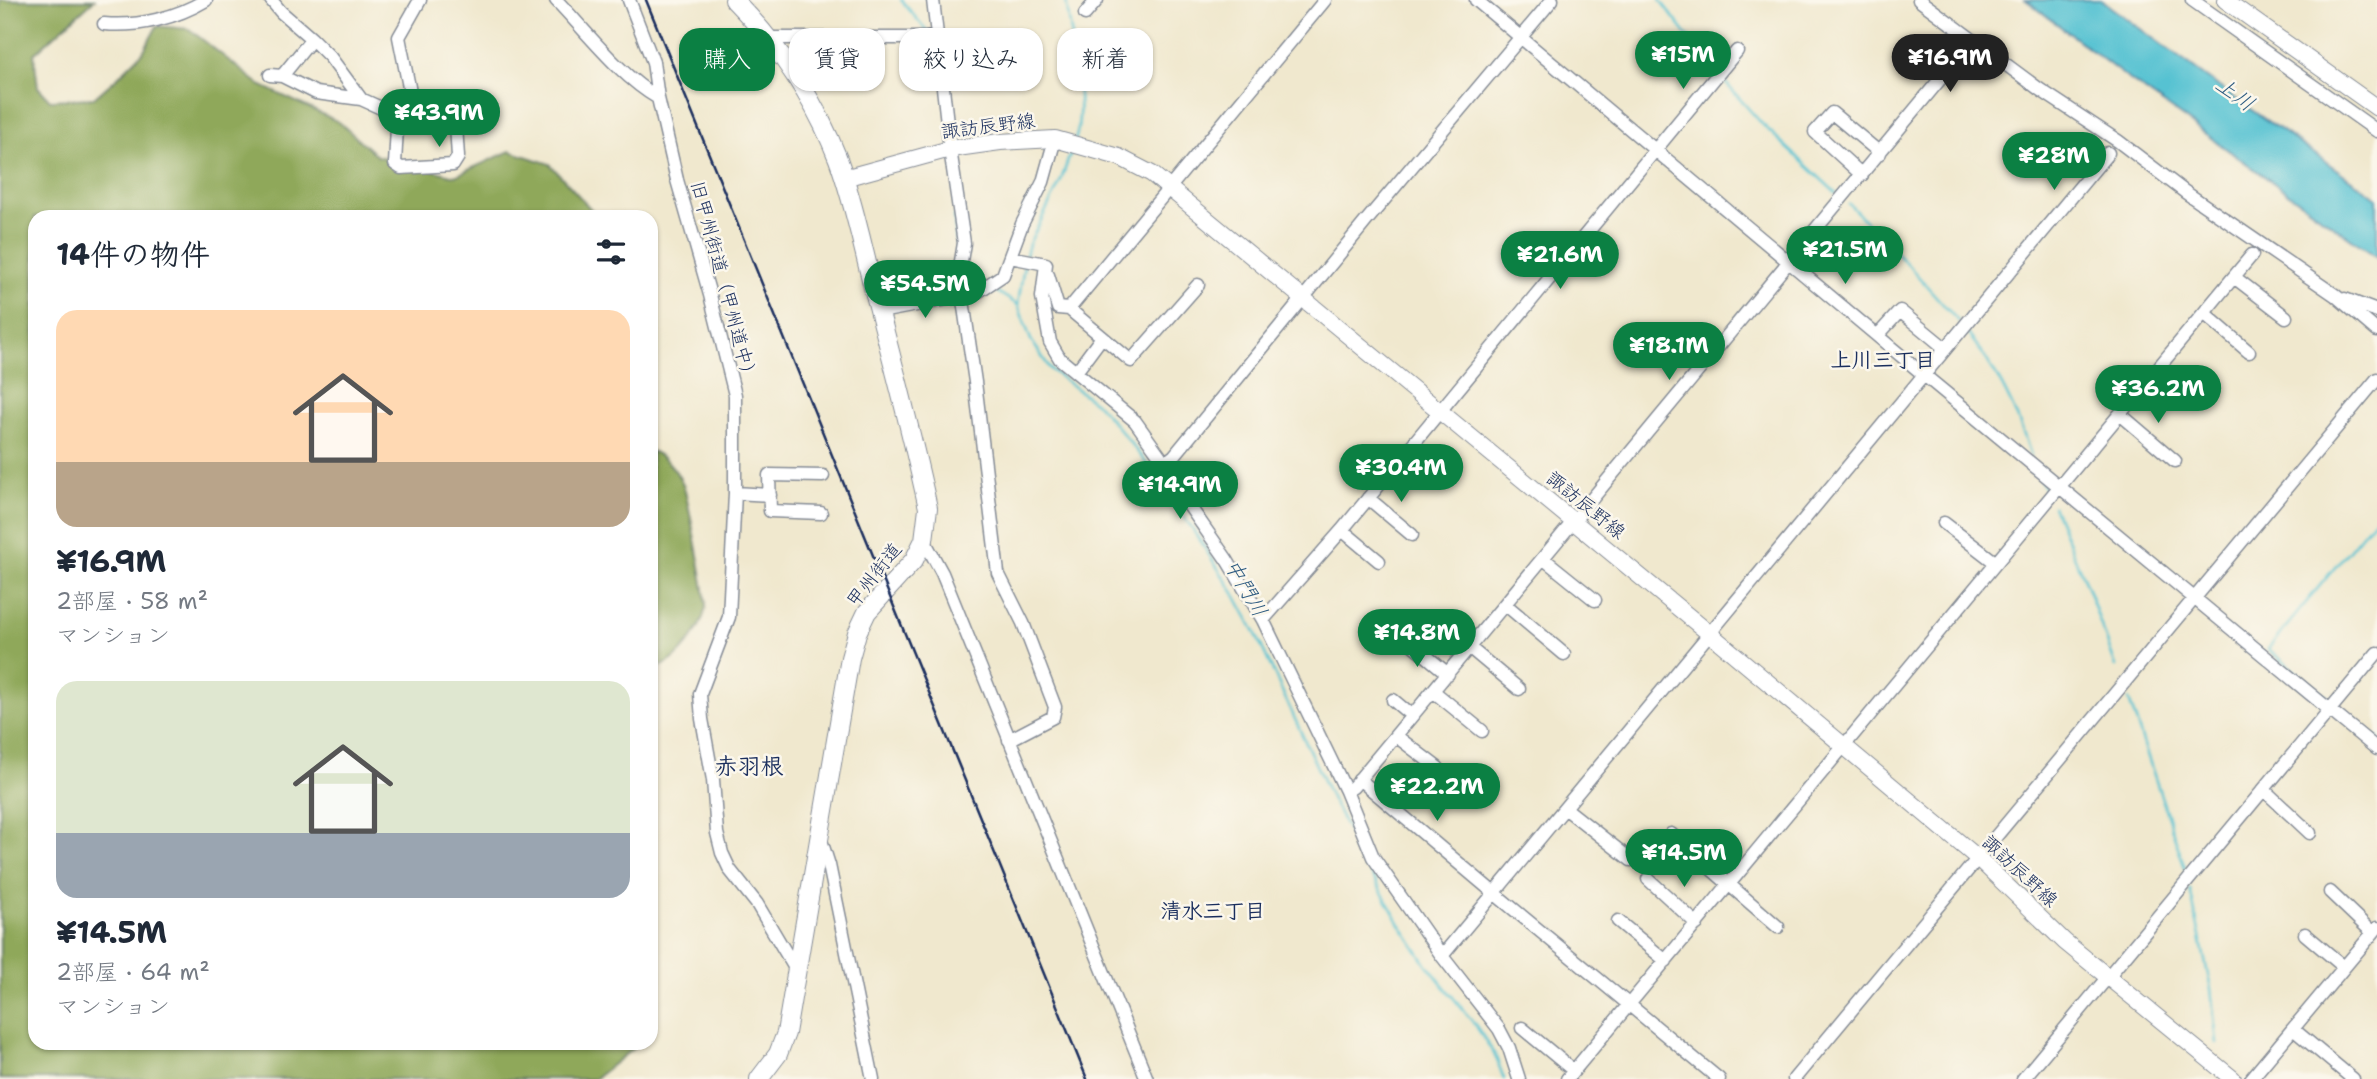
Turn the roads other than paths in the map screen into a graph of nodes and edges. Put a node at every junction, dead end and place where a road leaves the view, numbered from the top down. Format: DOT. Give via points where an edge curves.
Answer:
graph roads {
  1 [pos="206,0"];
  2 [pos="271,0"];
  3 [pos="420,0"];
  4 [pos="556,0"];
  5 [pos="629,0"];
  6 [pos="734,0"];
  7 [pos="933,0"];
  8 [pos="1084,0"];
  9 [pos="1097,0"];
  10 [pos="1325,0"];
  11 [pos="1476,0"];
  12 [pos="1552,0"];
  13 [pos="1919,0"];
  14 [pos="2192,0"];
  15 [pos="2225,0"];
  16 [pos="104,24"];
  17 [pos="759,28"];
  18 [pos="933,28"];
  19 [pos="899,37"];
  20 [pos="312,38"];
  21 [pos="775,38"];
  22 [pos="1521,39"];
  23 [pos="775,47"];
  24 [pos="1737,51"];
  25 [pos="1961,54"];
  26 [pos="941,91"];
  27 [pos="658,98"];
  28 [pos="362,99"];
  29 [pos="413,107"];
  30 [pos="2377,108"];
  31 [pos="398,109"];
  32 [pos="2377,131"];
  33 [pos="1057,139"];
  34 [pos="950,149"];
  35 [pos="1656,151"];
  36 [pos="1880,153"];
  37 [pos="2108,153"];
  38 [pos="1862,175"];
  39 [pos="844,178"];
  40 [pos="1169,186"];
  41 [pos="2252,255"];
  42 [pos="1013,257"];
  43 [pos="1790,262"];
  44 [pos="1043,268"];
  45 [pos="2234,277"];
  46 [pos="1198,285"];
  47 [pos="2335,295"];
  48 [pos="964,296"];
  49 [pos="1305,298"];
  50 [pos="1069,309"];
  51 [pos="2377,311"];
  52 [pos="880,312"];
  53 [pos="2204,313"];
  54 [pos="2286,317"];
  55 [pos="2377,331"];
  56 [pos="1878,335"];
  57 [pos="1102,337"];
  58 [pos="1945,348"];
  59 [pos="2249,352"];
  60 [pos="1076,372"];
  61 [pos="1924,375"];
  62 [pos="2377,379"];
  63 [pos="1439,410"];
  64 [pos="2120,414"];
  65 [pos="2175,461"];
  66 [pos="1165,463"];
  67 [pos="823,476"];
  68 [pos="2059,487"];
  69 [pos="735,493"];
  70 [pos="770,495"];
  71 [pos="1368,498"];
  72 [pos="821,513"];
  73 [pos="1574,523"];
  74 [pos="1944,523"];
  75 [pos="1342,530"];
  76 [pos="1412,535"];
  77 [pos="924,540"];
  78 [pos="1544,559"];
  79 [pos="1379,561"];
  80 [pos="1996,563"];
  81 [pos="2194,599"];
  82 [pos="1595,600"];
  83 [pos="1506,605"];
  84 [pos="1263,620"];
  85 [pos="1710,634"];
  86 [pos="1407,640"];
  87 [pos="1470,648"];
  88 [pos="2377,653"];
  89 [pos="1564,654"];
  90 [pos="1448,674"];
  91 [pos="1519,689"];
  92 [pos="1433,691"];
  93 [pos="1393,700"];
  94 [pos="2329,710"];
  95 [pos="1412,716"];
  96 [pos="1482,731"];
  97 [pos="1395,736"];
  98 [pos="1009,740"];
  99 [pos="1843,746"];
  100 [pos="2377,749"];
  101 [pos="1438,768"];
  102 [pos="1359,779"];
  103 [pos="2264,790"];
  104 [pos="1346,791"];
  105 [pos="1565,808"];
  106 [pos="819,833"];
  107 [pos="2310,833"];
  108 [pos="1671,834"];
  109 [pos="1979,859"];
  110 [pos="1631,860"];
  111 [pos="1648,879"];
  112 [pos="1729,885"];
  113 [pos="2330,892"];
  114 [pos="1493,893"];
  115 [pos="1618,921"];
  116 [pos="1697,924"];
  117 [pos="1778,927"];
  118 [pos="2305,934"];
  119 [pos="2374,935"];
  120 [pos="1442,956"];
  121 [pos="1666,961"];
  122 [pos="2344,967"];
  123 [pos="796,970"];
  124 [pos="2108,976"];
  125 [pos="1629,1005"];
  126 [pos="1522,1028"];
  127 [pos="2293,1029"];
  128 [pos="1570,1077"];
  129 [pos="759,1079"];
  130 [pos="873,1079"];
  131 [pos="1147,1079"];
  132 [pos="1519,1079"];
  133 [pos="1719,1079"];
  134 [pos="1794,1079"];
  135 [pos="2023,1079"];
  136 [pos="2233,1079"];
  137 [pos="2251,1079"];
  138 [pos="2353,1079"];
  1 -- 16 [label="street" via="156,20 125,26"];
  2 -- 20 [label="street"];
  3 -- 29 [label="street" via="399,37"];
  4 -- 27 [label="street" via="611,58"];
  5 -- 27 [label="street, 旧甲州街道（甲州道中）" via="653,62"];
  6 -- 17 [label="highway, 甲州街道"];
  7 -- 18 [label="street"];
  8 -- 9 [label="street" via="1085,14"];
  10 -- 40 [label="street"];
  11 -- 22 [label="street"];
  12 -- 22 [label="street"];
  13 -- 47 [label="street"];
  14 -- 32 [label="street"];
  15 -- 30 [label="main road"];
  19 -- 21 [label="street"];
  20 -- 28 [label="street"];
  20 -- 28 [label="street" via="276,76 316,93"];
  22 -- 35 [label="street"];
  22 -- 49 [label="street"];
  23 -- 39 [label="highway, 甲州街道" via="808,97"];
  24 -- 35 [label="street"];
  25 -- 36 [label="street"];
  26 -- 34 [label="street"];
  27 -- 69 [label="street, 旧甲州街道（甲州道中）" via="735,395"];
  28 -- 31 [label="street" via="381,108"];
  29 -- 31 [label="street"];
  29 -- 31 [label="street" via="448,105 455,109 458,157 453,164 401,168 395,164"];
  33 -- 34 [label="main road, 諏訪辰野線"];
  33 -- 40 [label="main road, 諏訪辰野線" via="1119,157"];
  33 -- 42 [label="street"];
  34 -- 39 [label="main road, 諏訪辰野線"];
  34 -- 48 [label="street" via="964,243 959,273"];
  35 -- 43 [label="street"];
  35 -- 63 [label="street"];
  36 -- 38 [label="street"];
  36 -- 38 [label="street" via="1832,113 1815,132"];
  37 -- 58 [label="street"];
  38 -- 43 [label="street"];
  39 -- 52 [label="highway, 甲州街道"];
  40 -- 49 [label="main road, 諏訪辰野線"];
  40 -- 50 [label="street"];
  41 -- 45 [label="street"];
  42 -- 44 [label="street"];
  42 -- 48 [label="street" via="1003,275"];
  43 -- 56 [label="street"];
  43 -- 73 [label="street"];
  44 -- 50 [label="street" via="1058,308"];
  44 -- 60 [label="street" via="1042,297 1050,342 1060,359"];
  45 -- 53 [label="street"];
  45 -- 54 [label="street"];
  46 -- 57 [label="street" via="1131,360"];
  47 -- 51 [label="street"];
  47 -- 55 [label="street"];
  48 -- 52 [label="street"];
  48 -- 98 [label="street" via="998,573 1055,707 1053,717"];
  49 -- 63 [label="main road, 諏訪辰野線"];
  49 -- 66 [label="street"];
  50 -- 57 [label="street"];
  52 -- 77 [label="highway, 甲州街道" via="928,508"];
  53 -- 59 [label="street"];
  53 -- 64 [label="street"];
  56 -- 58 [label="street" via="1900,311"];
  56 -- 61 [label="street"];
  57 -- 60 [label="street"];
  58 -- 61 [label="street"];
  60 -- 66 [label="street" via="1135,421"];
  61 -- 68 [label="street"];
  61 -- 85 [label="street"];
  62 -- 81 [label="street"];
  63 -- 71 [label="street"];
  63 -- 73 [label="main road, 諏訪辰野線"];
  64 -- 65 [label="street"];
  64 -- 68 [label="street"];
  66 -- 84 [label="street"];
  67 -- 70 [label="street" via="769,475"];
  68 -- 80 [label="street"];
  68 -- 81 [label="street"];
  69 -- 70 [label="street"];
  69 -- 123 [label="street, 旧甲州街道（甲州道中）" via="729,617 700,694 702,719 722,853"];
  70 -- 72 [label="street" via="770,511"];
  71 -- 75 [label="street"];
  71 -- 76 [label="street"];
  73 -- 78 [label="street"];
  73 -- 85 [label="main road, 諏訪辰野線"];
  74 -- 80 [label="street"];
  75 -- 79 [label="street"];
  75 -- 84 [label="street"];
  77 -- 98 [label="street" via="942,573"];
  77 -- 106 [label="highway, 甲州街道" via="914,560 867,612 857,633"];
  78 -- 82 [label="street"];
  78 -- 83 [label="street"];
  80 -- 99 [label="street"];
  81 -- 94 [label="street"];
  81 -- 109 [label="street"];
  83 -- 87 [label="street"];
  83 -- 89 [label="street"];
  84 -- 104 [label="street"];
  85 -- 99 [label="main road, 諏訪辰野線"];
  85 -- 105 [label="street"];
  86 -- 90 [label="street"];
  87 -- 90 [label="street"];
  87 -- 91 [label="street"];
  88 -- 94 [label="street"];
  90 -- 92 [label="street"];
  92 -- 95 [label="street"];
  92 -- 96 [label="street"];
  93 -- 95 [label="street"];
  94 -- 100 [label="street"];
  94 -- 103 [label="street"];
  95 -- 97 [label="street"];
  97 -- 101 [label="street"];
  97 -- 102 [label="street"];
  98 -- 131 [label="street"];
  99 -- 109 [label="main road, 諏訪辰野線"];
  99 -- 112 [label="street"];
  102 -- 104 [label="street"];
  102 -- 114 [label="street"];
  103 -- 107 [label="street"];
  103 -- 124 [label="street"];
  104 -- 120 [label="street" via="1373,857"];
  105 -- 110 [label="street"];
  105 -- 114 [label="street"];
  106 -- 123 [label="highway, 甲州街道"];
  106 -- 130 [label="street"];
  108 -- 112 [label="street"];
  109 -- 124 [label="main road, 諏訪辰野線" via="2065,942"];
  109 -- 134 [label="street"];
  111 -- 116 [label="street"];
  112 -- 116 [label="street"];
  112 -- 117 [label="street"];
  113 -- 119 [label="street"];
  114 -- 120 [label="street"];
  114 -- 125 [label="street"];
  115 -- 121 [label="street"];
  116 -- 121 [label="street"];
  118 -- 122 [label="street"];
  119 -- 122 [label="street"];
  120 -- 132 [label="street" via="1499,1029"];
  121 -- 125 [label="street"];
  122 -- 127 [label="street"];
  123 -- 129 [label="highway, 甲州街道" via="786,1033 778,1054"];
  124 -- 135 [label="street"];
  124 -- 136 [label="main road, 諏訪辰野線"];
  125 -- 128 [label="street"];
  125 -- 133 [label="street"];
  126 -- 128 [label="street"];
  127 -- 137 [label="street"];
  127 -- 138 [label="street"];
}
